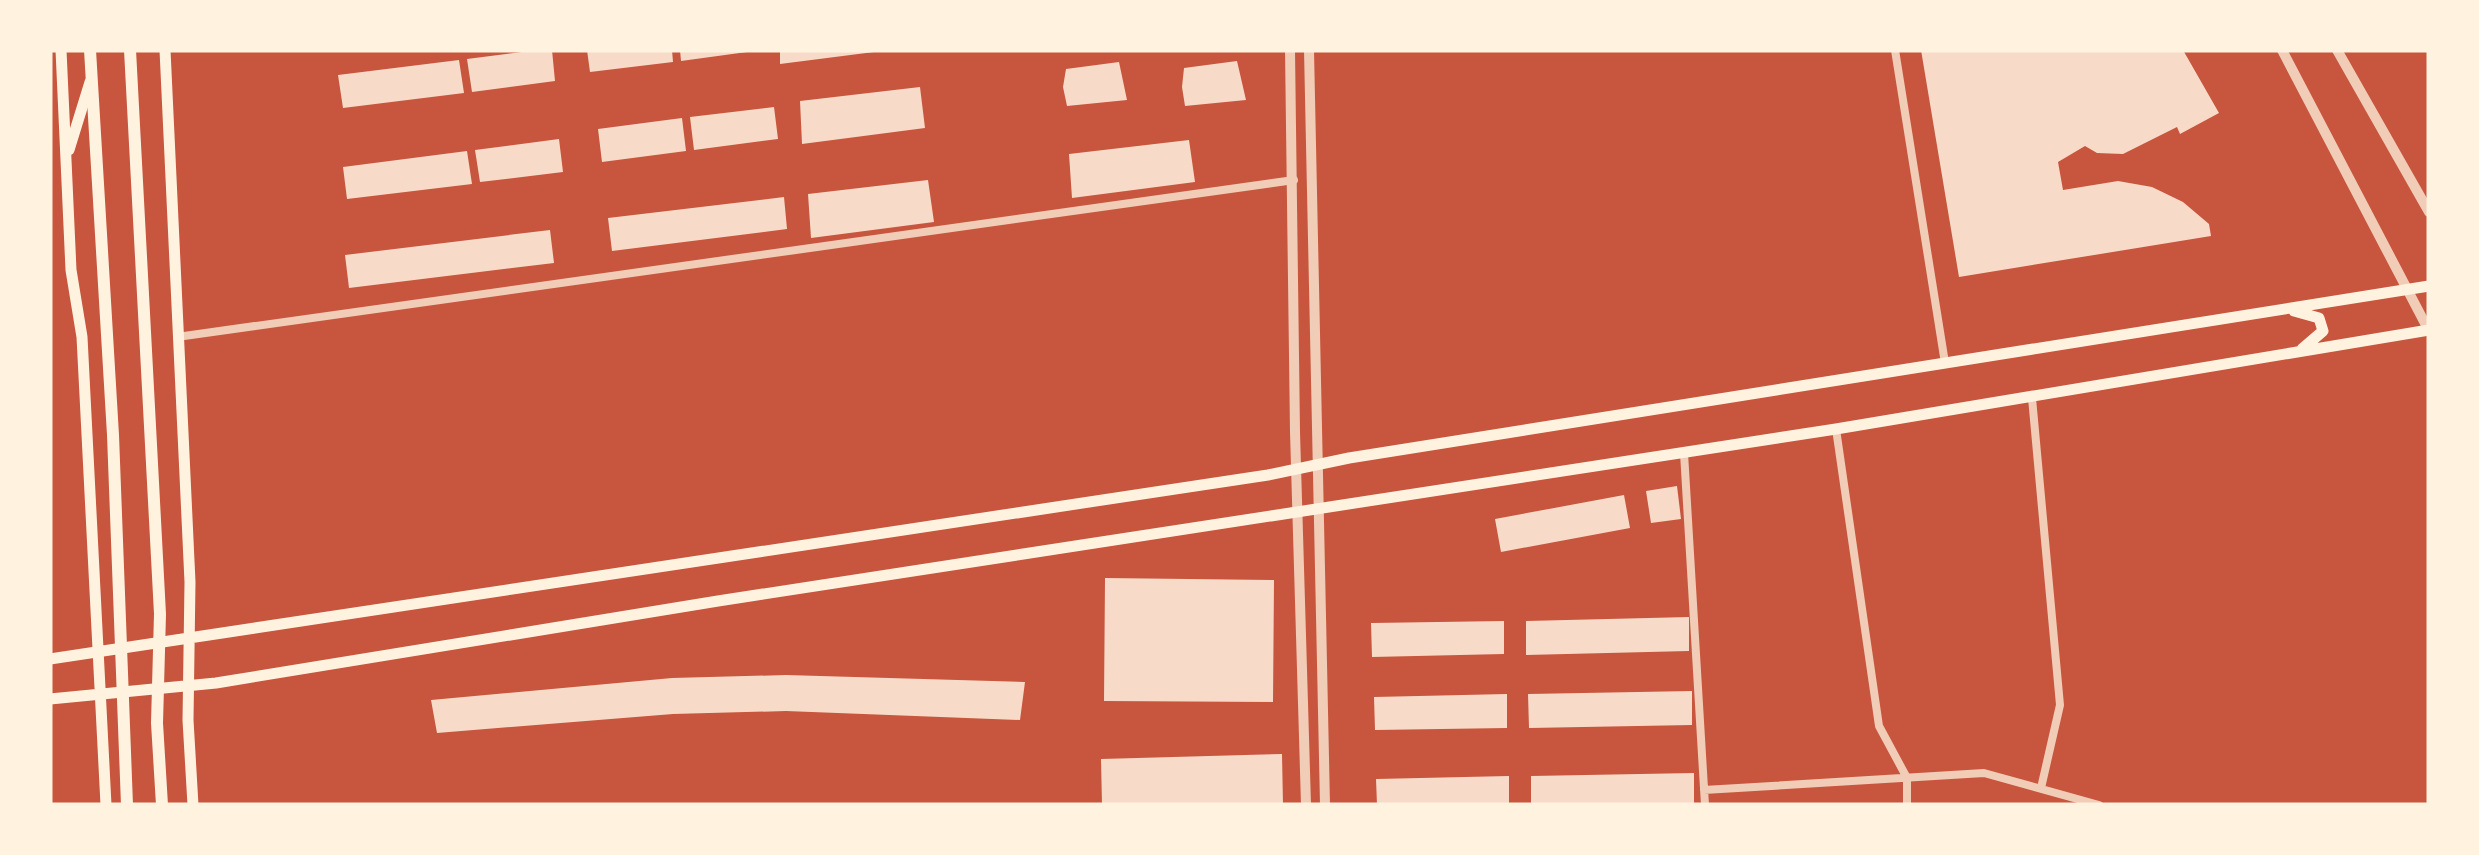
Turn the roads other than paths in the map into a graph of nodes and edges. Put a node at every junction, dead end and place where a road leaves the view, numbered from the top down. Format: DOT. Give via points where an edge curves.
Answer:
graph roads {
  1 [pos="60,50"];
  2 [pos="90,50"];
  3 [pos="130,50"];
  4 [pos="165,50"];
  5 [pos="1290,50"];
  6 [pos="1309,50"];
  7 [pos="1895,50"];
  8 [pos="2282,50"];
  9 [pos="2337,50"];
  10 [pos="91,78"];
  11 [pos="66,160"];
  12 [pos="1294,180"];
  13 [pos="2429,212"];
  14 [pos="2429,286"];
  15 [pos="2406,289"];
  16 [pos="2282,310"];
  17 [pos="2429,330"];
  18 [pos="178,338"];
  19 [pos="2294,354"];
  20 [pos="1945,363"];
  21 [pos="2032,398"];
  22 [pos="1836,430"];
  23 [pos="1684,453"];
  24 [pos="1318,466"];
  25 [pos="1297,470"];
  26 [pos="1318,510"];
  27 [pos="1298,511"];
  28 [pos="189,638"];
  29 [pos="160,644"];
  30 [pos="122,648"];
  31 [pos="99,652"];
  32 [pos="50,658"];
  33 [pos="189,686"];
  34 [pos="157,690"];
  35 [pos="122,693"];
  36 [pos="101,694"];
  37 [pos="50,699"];
  38 [pos="1907,778"];
  39 [pos="2041,788"];
  40 [pos="1704,790"];
  41 [pos="2084,802"];
  42 [pos="106,805"];
  43 [pos="127,805"];
  44 [pos="162,805"];
  45 [pos="193,805"];
  46 [pos="1306,805"];
  47 [pos="1325,805"];
  48 [pos="1705,805"];
  49 [pos="1907,805"];
  50 [pos="2099,805"];
  1 -- 11 [label="main road"];
  2 -- 10 [label="main road"];
  3 -- 29 [label="main road"];
  4 -- 18 [label="main road"];
  5 -- 12 [label="street"];
  6 -- 24 [label="street"];
  7 -- 20 [label="street"];
  8 -- 15 [label="street"];
  9 -- 13 [label="street"];
  10 -- 11 [label="main road"];
  10 -- 30 [label="main road"];
  11 -- 31 [label="main road"];
  12 -- 18 [label="street"];
  12 -- 25 [label="street"];
  14 -- 15 [label="main road"];
  15 -- 16 [label="main road"];
  15 -- 17 [label="street"];
  16 -- 19 [label="main road" via="2318,318 2323,331"];
  16 -- 20 [label="main road"];
  17 -- 19 [label="main road"];
  18 -- 28 [label="main road"];
  19 -- 21 [label="main road"];
  20 -- 24 [label="main road"];
  21 -- 22 [label="main road"];
  21 -- 39 [label="street" via="2060,705"];
  22 -- 23 [label="main road"];
  22 -- 38 [label="street" via="1879,726"];
  23 -- 26 [label="main road"];
  23 -- 40 [label="street"];
  24 -- 25 [label="main road"];
  24 -- 26 [label="street"];
  25 -- 27 [label="street"];
  25 -- 28 [label="main road"];
  26 -- 27 [label="main road"];
  26 -- 47 [label="street"];
  27 -- 33 [label="main road"];
  27 -- 46 [label="street"];
  28 -- 29 [label="main road"];
  28 -- 33 [label="main road"];
  29 -- 30 [label="main road"];
  29 -- 34 [label="main road"];
  30 -- 31 [label="main road"];
  30 -- 35 [label="main road"];
  31 -- 32 [label="main road"];
  31 -- 36 [label="main road"];
  33 -- 34 [label="main road"];
  33 -- 45 [label="main road"];
  34 -- 35 [label="main road"];
  34 -- 44 [label="main road"];
  35 -- 36 [label="main road"];
  35 -- 43 [label="main road"];
  36 -- 37 [label="main road"];
  36 -- 42 [label="main road"];
  38 -- 39 [label="street" via="1984,773"];
  38 -- 40 [label="street"];
  38 -- 49 [label="street"];
  39 -- 41 [label="street"];
  40 -- 48 [label="street"];
  41 -- 50 [label="street"];
}
